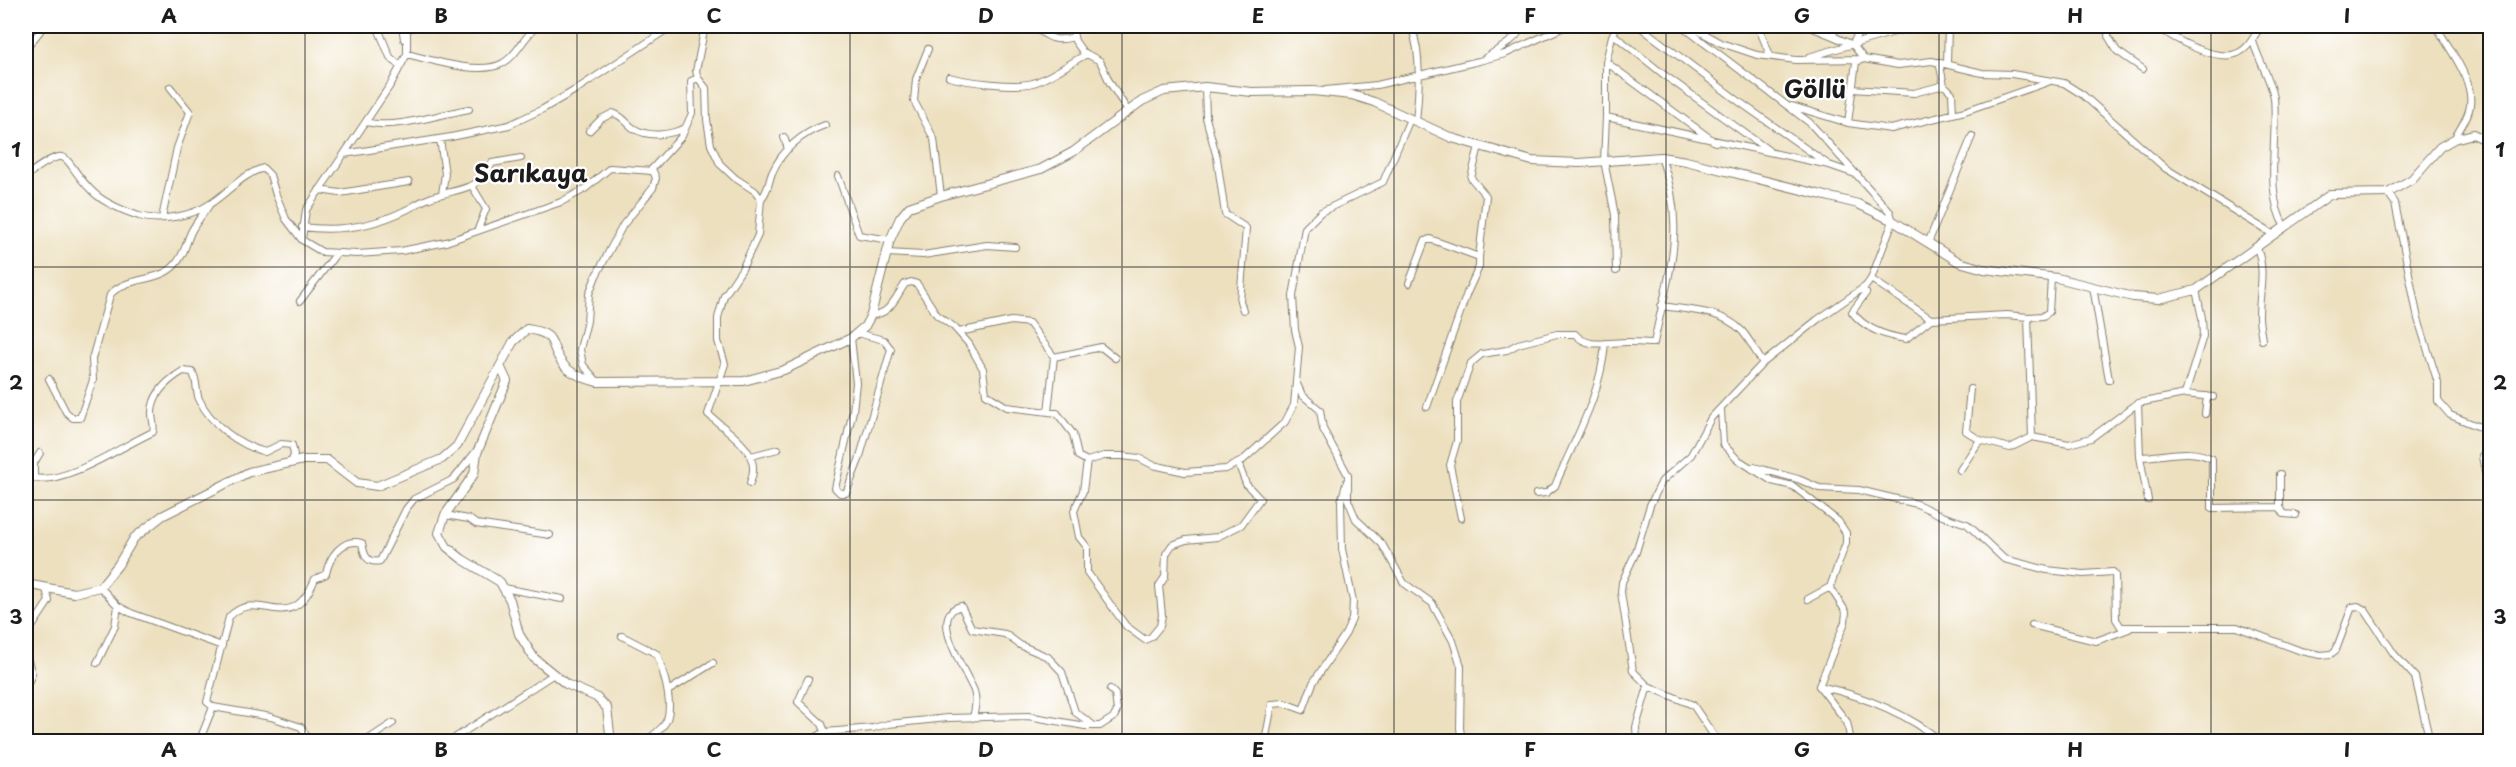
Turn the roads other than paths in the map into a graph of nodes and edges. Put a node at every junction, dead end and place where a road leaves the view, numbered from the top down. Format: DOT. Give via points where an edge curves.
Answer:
graph roads {
  1 [pos="44,26"];
  2 [pos="377,26"];
  3 [pos="402,26"];
  4 [pos="412,26"];
  5 [pos="537,26"];
  6 [pos="672,26"];
  7 [pos="705,26"];
  8 [pos="1032,26"];
  9 [pos="1072,26"];
  10 [pos="1411,26"];
  11 [pos="1521,26"];
  12 [pos="1566,26"];
  13 [pos="1617,26"];
  14 [pos="1639,26"];
  15 [pos="1682,26"];
  16 [pos="1689,26"];
  17 [pos="1758,26"];
  18 [pos="1808,26"];
  19 [pos="1835,26"];
  20 [pos="1861,26"];
  21 [pos="1909,26"];
  22 [pos="1948,26"];
  23 [pos="2109,26"];
  24 [pos="2157,26"];
  25 [pos="2262,26"];
  26 [pos="2436,26"];
  27 [pos="1898,28"];
  28 [pos="1612,34"];
  29 [pos="1074,37"];
  30 [pos="1835,37"];
  31 [pos="2253,41"];
  32 [pos="1853,45"];
  33 [pos="26,49"];
  34 [pos="928,49"];
  35 [pos="406,54"];
  36 [pos="1087,54"];
  37 [pos="1770,56"];
  38 [pos="1864,59"];
  39 [pos="1796,60"];
  40 [pos="1479,61"];
  41 [pos="1606,62"];
  42 [pos="1939,62"];
  43 [pos="1947,63"];
  44 [pos="400,66"];
  45 [pos="2143,69"];
  46 [pos="1417,74"];
  47 [pos="950,77"];
  48 [pos="698,78"];
  49 [pos="2050,81"];
  50 [pos="1944,85"];
  51 [pos="171,87"];
  52 [pos="1205,87"];
  53 [pos="1852,89"];
  54 [pos="1313,91"];
  55 [pos="1786,104"];
  56 [pos="470,109"];
  57 [pos="1128,111"];
  58 [pos="1953,114"];
  59 [pos="1606,117"];
  60 [pos="1413,120"];
  61 [pos="367,122"];
  62 [pos="1848,123"];
  63 [pos="825,125"];
  64 [pos="685,128"];
  65 [pos="589,131"];
  66 [pos="783,136"];
  67 [pos="1972,136"];
  68 [pos="440,139"];
  69 [pos="2454,139"];
  70 [pos="1715,142"];
  71 [pos="2490,142"];
  72 [pos="1479,146"];
  73 [pos="788,149"];
  74 [pos="1771,152"];
  75 [pos="344,154"];
  76 [pos="1661,157"];
  77 [pos="521,158"];
  78 [pos="1604,161"];
  79 [pos="1829,165"];
  80 [pos="650,171"];
  81 [pos="26,176"];
  82 [pos="838,176"];
  83 [pos="1859,176"];
  84 [pos="409,182"];
  85 [pos="472,186"];
  86 [pos="319,190"];
  87 [pos="2388,193"];
  88 [pos="442,194"];
  89 [pos="941,196"];
  90 [pos="761,199"];
  91 [pos="210,204"];
  92 [pos="162,218"];
  93 [pos="1893,221"];
  94 [pos="302,227"];
  95 [pos="2285,227"];
  96 [pos="478,229"];
  97 [pos="2274,235"];
  98 [pos="302,240"];
  99 [pos="890,240"];
  100 [pos="1928,243"];
  101 [pos="1015,247"];
  102 [pos="2257,248"];
  103 [pos="887,253"];
  104 [pos="336,254"];
  105 [pos="1479,257"];
  106 [pos="1616,271"];
  107 [pos="2051,278"];
  108 [pos="1871,279"];
  109 [pos="1409,283"];
  110 [pos="2093,287"];
  111 [pos="1862,290"];
  112 [pos="2196,290"];
  113 [pos="300,301"];
  114 [pos="1661,306"];
  115 [pos="1243,310"];
  116 [pos="871,315"];
  117 [pos="2028,317"];
  118 [pos="1931,319"];
  119 [pos="959,332"];
  120 [pos="854,336"];
  121 [pos="2262,340"];
  122 [pos="1605,343"];
  123 [pos="1054,357"];
  124 [pos="1115,358"];
  125 [pos="1763,363"];
  126 [pos="500,366"];
  127 [pos="49,379"];
  128 [pos="2109,380"];
  129 [pos="721,381"];
  130 [pos="597,382"];
  131 [pos="1296,383"];
  132 [pos="1970,389"];
  133 [pos="2185,394"];
  134 [pos="2138,403"];
  135 [pos="1427,407"];
  136 [pos="1721,410"];
  137 [pos="1048,412"];
  138 [pos="2205,414"];
  139 [pos="2490,431"];
  140 [pos="2032,437"];
  141 [pos="1980,440"];
  142 [pos="480,447"];
  143 [pos="778,449"];
  144 [pos="40,453"];
  145 [pos="2490,453"];
  146 [pos="751,456"];
  147 [pos="2140,457"];
  148 [pos="1087,461"];
  149 [pos="291,463"];
  150 [pos="1238,463"];
  151 [pos="1752,469"];
  152 [pos="1960,470"];
  153 [pos="2485,472"];
  154 [pos="2280,474"];
  155 [pos="1348,475"];
  156 [pos="750,483"];
  157 [pos="1536,494"];
  158 [pos="2148,500"];
  159 [pos="2280,507"];
  160 [pos="445,515"];
  161 [pos="2296,515"];
  162 [pos="1461,518"];
  163 [pos="550,535"];
  164 [pos="26,584"];
  165 [pos="100,587"];
  166 [pos="503,588"];
  167 [pos="1830,588"];
  168 [pos="46,589"];
  169 [pos="562,599"];
  170 [pos="1808,599"];
  171 [pos="118,606"];
  172 [pos="2032,625"];
  173 [pos="2133,627"];
  174 [pos="26,636"];
  175 [pos="622,636"];
  176 [pos="222,646"];
  177 [pos="26,654"];
  178 [pos="97,663"];
  179 [pos="713,663"];
  180 [pos="554,674"];
  181 [pos="808,679"];
  182 [pos="1648,686"];
  183 [pos="1819,686"];
  184 [pos="26,687"];
  185 [pos="1110,689"];
  186 [pos="668,691"];
  187 [pos="213,707"];
  188 [pos="973,718"];
  189 [pos="393,723"];
  190 [pos="1095,726"];
  191 [pos="825,732"];
  192 [pos="456,737"];
  193 [pos="2490,738"];
  194 [pos="199,741"];
  195 [pos="310,741"];
  196 [pos="364,741"];
  197 [pos="611,741"];
  198 [pos="645,741"];
  199 [pos="808,741"];
  200 [pos="1265,741"];
  201 [pos="1462,741"];
  202 [pos="1636,741"];
  203 [pos="1718,741"];
  204 [pos="1851,741"];
  205 [pos="1942,741"];
  206 [pos="2430,741"];
  207 [pos="2484,741"];
  1 -- 33 [label="street"];
  2 -- 44 [label="street" via="390,57"];
  3 -- 35 [label="street"];
  4 -- 35 [label="street" via="407,31"];
  5 -- 35 [label="street" via="504,63 492,67 466,67"];
  6 -- 68 [label="street" via="543,109 508,125"];
  7 -- 48 [label="street"];
  8 -- 29 [label="street" via="1059,41"];
  9 -- 29 [label="street"];
  10 -- 46 [label="street" via="1418,56"];
  11 -- 40 [label="street" via="1511,40"];
  12 -- 40 [label="street" via="1505,54"];
  13 -- 28 [label="street"];
  14 -- 79 [label="street"];
  15 -- 55 [label="street"];
  16 -- 37 [label="street" via="1721,43"];
  17 -- 37 [label="street"];
  18 -- 30 [label="street"];
  19 -- 30 [label="street"];
  20 -- 32 [label="street"];
  21 -- 27 [label="street"];
  22 -- 43 [label="street"];
  23 -- 45 [label="street" via="2108,36 2117,51"];
  24 -- 31 [label="street" via="2169,36 2213,55 2238,53"];
  25 -- 31 [label="street"];
  26 -- 69 [label="street" via="2463,71 2471,95 2466,119"];
  27 -- 32 [label="street"];
  28 -- 41 [label="street"];
  28 -- 74 [label="street"];
  29 -- 36 [label="street"];
  30 -- 32 [label="street"];
  31 -- 95 [label="street" via="2273,95 2275,199"];
  32 -- 38 [label="street"];
  32 -- 39 [label="street"];
  34 -- 89 [label="street" via="916,79 914,101 934,139"];
  35 -- 44 [label="street"];
  36 -- 47 [label="street" via="1033,83"];
  36 -- 57 [label="street" via="1100,61"];
  37 -- 39 [label="street"];
  38 -- 39 [label="street"];
  38 -- 42 [label="street" via="1898,65"];
  38 -- 53 [label="street" via="1856,62"];
  40 -- 46 [label="street"];
  41 -- 59 [label="street"];
  41 -- 70 [label="street"];
  42 -- 43 [label="street"];
  42 -- 50 [label="street"];
  43 -- 49 [label="street" via="1982,73"];
  44 -- 61 [label="street"];
  46 -- 54 [label="street" via="1377,85"];
  46 -- 60 [label="street" via="1419,97"];
  48 -- 64 [label="street" via="691,81 692,113"];
  48 -- 90 [label="street" via="706,88 711,145 720,164"];
  49 -- 58 [label="street"];
  49 -- 97 [label="street" via="2064,83 2083,95 2165,168"];
  50 -- 53 [label="street" via="1914,93"];
  50 -- 58 [label="street" via="1952,93"];
  51 -- 92 [label="street" via="190,112 177,148"];
  52 -- 54 [label="street" via="1252,92"];
  52 -- 57 [label="street" via="1164,91"];
  52 -- 115 [label="street" via="1206,118 1217,158 1225,214 1246,228 1240,301"];
  53 -- 62 [label="street"];
  54 -- 60 [label="street" via="1352,95"];
  55 -- 62 [label="street"];
  55 -- 83 [label="street" via="1810,123"];
  56 -- 61 [label="street" via="406,122"];
  57 -- 89 [label="street" via="1073,152 1041,169"];
  58 -- 62 [label="street" via="1891,129"];
  59 -- 70 [label="street"];
  59 -- 78 [label="street"];
  60 -- 72 [label="street"];
  60 -- 131 [label="street" via="1383,182 1321,212 1305,228 1293,296 1299,347"];
  61 -- 75 [label="street"];
  63 -- 73 [label="street" via="813,129"];
  64 -- 65 [label="street" via="675,133 652,134 634,129 614,114 601,119"];
  64 -- 80 [label="street" via="676,144"];
  66 -- 73 [label="street"];
  67 -- 100 [label="street"];
  68 -- 75 [label="street"];
  68 -- 88 [label="street"];
  69 -- 71 [label="street" via="2473,134"];
  69 -- 87 [label="street" via="2440,147 2412,179"];
  70 -- 74 [label="street"];
  72 -- 78 [label="street" via="1532,161"];
  72 -- 105 [label="street" via="1471,178 1486,196"];
  73 -- 90 [label="street"];
  74 -- 79 [label="street"];
  75 -- 86 [label="street"];
  76 -- 78 [label="street"];
  76 -- 93 [label="street" via="1841,199"];
  76 -- 114 [label="street" via="1671,183 1675,244"];
  77 -- 85 [label="street" via="492,163 486,176"];
  78 -- 106 [label="street" via="1615,215"];
  79 -- 83 [label="street"];
  80 -- 96 [label="street" via="610,168 585,189 561,202"];
  80 -- 130 [label="street" via="656,178 653,188 623,225 590,294 580,349 583,365"];
  81 -- 92 [label="street" via="50,158 62,157 71,162 91,191 117,207 141,217"];
  82 -- 99 [label="street" via="859,235"];
  83 -- 93 [label="street" via="1890,212"];
  84 -- 86 [label="street" via="340,193"];
  85 -- 88 [label="street"];
  85 -- 96 [label="street" via="486,209"];
  86 -- 94 [label="street" via="306,210"];
  87 -- 95 [label="street" via="2331,194"];
  87 -- 139 [label="street" via="2395,202 2418,319 2438,383 2438,401 2450,415"];
  88 -- 94 [label="street" via="385,220 359,227"];
  89 -- 99 [label="street" via="909,207"];
  90 -- 129 [label="street" via="758,235 724,296 718,318 718,341 725,364"];
  91 -- 92 [label="street"];
  91 -- 98 [label="street" via="234,183 263,168 270,175 286,219"];
  91 -- 127 [label="street" via="173,267 117,287 110,295 92,359 93,380 80,418 66,412"];
  93 -- 100 [label="street"];
  93 -- 108 [label="street"];
  94 -- 98 [label="street"];
  95 -- 97 [label="street"];
  96 -- 104 [label="street" via="446,242 401,251"];
  97 -- 102 [label="street"];
  98 -- 104 [label="street" via="322,252"];
  99 -- 103 [label="street"];
  100 -- 107 [label="street" via="1959,262"];
  101 -- 103 [label="street" via="987,245 922,255"];
  102 -- 112 [label="street"];
  102 -- 121 [label="street" via="2263,274 2259,316"];
  103 -- 116 [label="street"];
  104 -- 113 [label="street"];
  105 -- 109 [label="street" via="1430,239 1425,241"];
  105 -- 135 [label="street" via="1479,267"];
  107 -- 110 [label="street"];
  107 -- 117 [label="street" via="2049,312"];
  108 -- 111 [label="street"];
  108 -- 118 [label="street"];
  110 -- 112 [label="street" via="2158,299"];
  110 -- 128 [label="street"];
  111 -- 118 [label="street" via="1866,293 1852,312 1858,321 1886,336 1906,339"];
  111 -- 125 [label="street"];
  112 -- 133 [label="street" via="2203,336"];
  114 -- 122 [label="street" via="1654,343"];
  114 -- 125 [label="street" via="1727,320 1742,331"];
  116 -- 119 [label="street" via="890,308 904,284 911,282 917,284 937,315"];
  116 -- 120 [label="street"];
  117 -- 118 [label="street"];
  117 -- 140 [label="street"];
  119 -- 123 [label="street" via="1011,321 1029,323"];
  119 -- 137 [label="street" via="981,364 986,394 1007,407"];
  120 -- 120 [label="street" via="884,340 891,349 859,460 846,493 840,493 835,488 856,383"];
  120 -- 129 [label="street" via="784,370 744,381"];
  122 -- 157 [label="street" via="1603,368 1591,408 1555,486"];
  122 -- 162 [label="street" via="1592,344 1575,334 1557,334 1482,354 1471,363 1457,402 1457,441 1449,465"];
  123 -- 124 [label="street" via="1101,347"];
  123 -- 137 [label="street"];
  125 -- 136 [label="street"];
  126 -- 130 [label="street" via="513,342 527,329 543,332 553,341 563,364 582,378"];
  126 -- 142 [label="street" via="507,381"];
  126 -- 149 [label="street" via="457,446 442,459 377,486 357,483 327,460"];
  129 -- 130 [label="street"];
  129 -- 146 [label="street" via="708,414 739,440"];
  131 -- 150 [label="street" via="1294,405 1285,422"];
  131 -- 155 [label="street" via="1302,395 1320,410 1323,429"];
  132 -- 141 [label="street" via="1966,431"];
  133 -- 134 [label="street"];
  133 -- 138 [label="street" via="2210,396"];
  134 -- 140 [label="street" via="2091,438 2069,444"];
  134 -- 147 [label="street"];
  136 -- 151 [label="street" via="1723,444"];
  136 -- 182 [label="street" via="1711,418 1691,455 1662,481 1622,582 1633,671"];
  137 -- 148 [label="street" via="1062,416 1073,434 1078,456"];
  140 -- 141 [label="street" via="2010,448"];
  141 -- 152 [label="street"];
  142 -- 160 [label="street" via="474,474"];
  142 -- 176 [label="street" via="454,479 414,499 380,561 369,560 362,543 342,546 333,554 326,574 315,579 297,607 235,611 229,617"];
  143 -- 146 [label="street"];
  144 -- 149 [label="street" via="34,462 34,478 45,481 153,432 156,397 162,386 183,371 192,372 199,399 224,431 247,447 265,452 281,444 292,445"];
  145 -- 153 [label="street" via="2482,456"];
  146 -- 156 [label="street" via="754,464"];
  147 -- 158 [label="street"];
  147 -- 159 [label="street" via="2189,453 2212,459 2212,508"];
  148 -- 150 [label="street" via="1122,456 1185,472 1226,469"];
  148 -- 150 [label="street" via="1083,491 1074,511 1079,537 1087,547 1087,572 1126,626 1145,640 1160,626 1160,586 1165,577 1166,554 1172,544 1217,537 1241,525 1260,499 1246,484"];
  149 -- 165 [label="street" via="249,472 162,516 134,538"];
  151 -- 167 [label="street" via="1772,481 1793,486 1838,520 1846,533 1846,543"];
  151 -- 173 [label="street" via="1819,488 1859,490 1917,504 1967,524 2004,559 2047,570 2113,572 2118,626"];
  154 -- 159 [label="street"];
  155 -- 200 [label="street" via="1341,501 1342,549 1353,601 1352,619 1313,683 1303,710 1284,703 1272,704"];
  155 -- 201 [label="street" via="1348,500 1356,519 1382,544 1404,583 1432,603 1453,641 1461,666"];
  159 -- 161 [label="street" via="2284,514"];
  160 -- 163 [label="street" via="476,524"];
  160 -- 166 [label="street" via="439,533 447,547 500,582"];
  164 -- 168 [label="street"];
  165 -- 168 [label="street" via="74,593"];
  165 -- 171 [label="street"];
  166 -- 169 [label="street"];
  166 -- 180 [label="street" via="519,634 534,658"];
  167 -- 170 [label="street"];
  167 -- 183 [label="street" via="1846,612 1845,622"];
  168 -- 174 [label="street" via="49,601"];
  171 -- 176 [label="street"];
  171 -- 178 [label="street" via="116,626"];
  172 -- 173 [label="street" via="2096,641"];
  173 -- 206 [label="street" via="2237,627 2321,655 2336,650 2352,607 2358,606 2415,676"];
  175 -- 186 [label="street" via="657,654"];
  176 -- 187 [label="street" via="207,695 207,702"];
  177 -- 184 [label="street" via="32,674"];
  179 -- 186 [label="street"];
  180 -- 192 [label="street"];
  180 -- 197 [label="street" via="566,684 596,697 607,708"];
  181 -- 191 [label="street" via="798,702 822,724"];
  182 -- 202 [label="street"];
  182 -- 203 [label="street" via="1693,705"];
  183 -- 204 [label="street" via="1847,722"];
  183 -- 205 [label="street" via="1883,705"];
  185 -- 190 [label="street" via="1115,694 1117,711 1108,722"];
  186 -- 198 [label="street" via="665,725"];
  187 -- 194 [label="street"];
  187 -- 195 [label="street" via="271,717 301,727"];
  188 -- 190 [label="street" via="1028,716"];
  188 -- 190 [label="street" via="975,693 947,633 950,612 961,606 972,629 1005,634 1048,657 1062,672 1075,712"];
  188 -- 191 [label="street"];
  189 -- 196 [label="street"];
  191 -- 199 [label="street"];
  193 -- 207 [label="street"];
}
